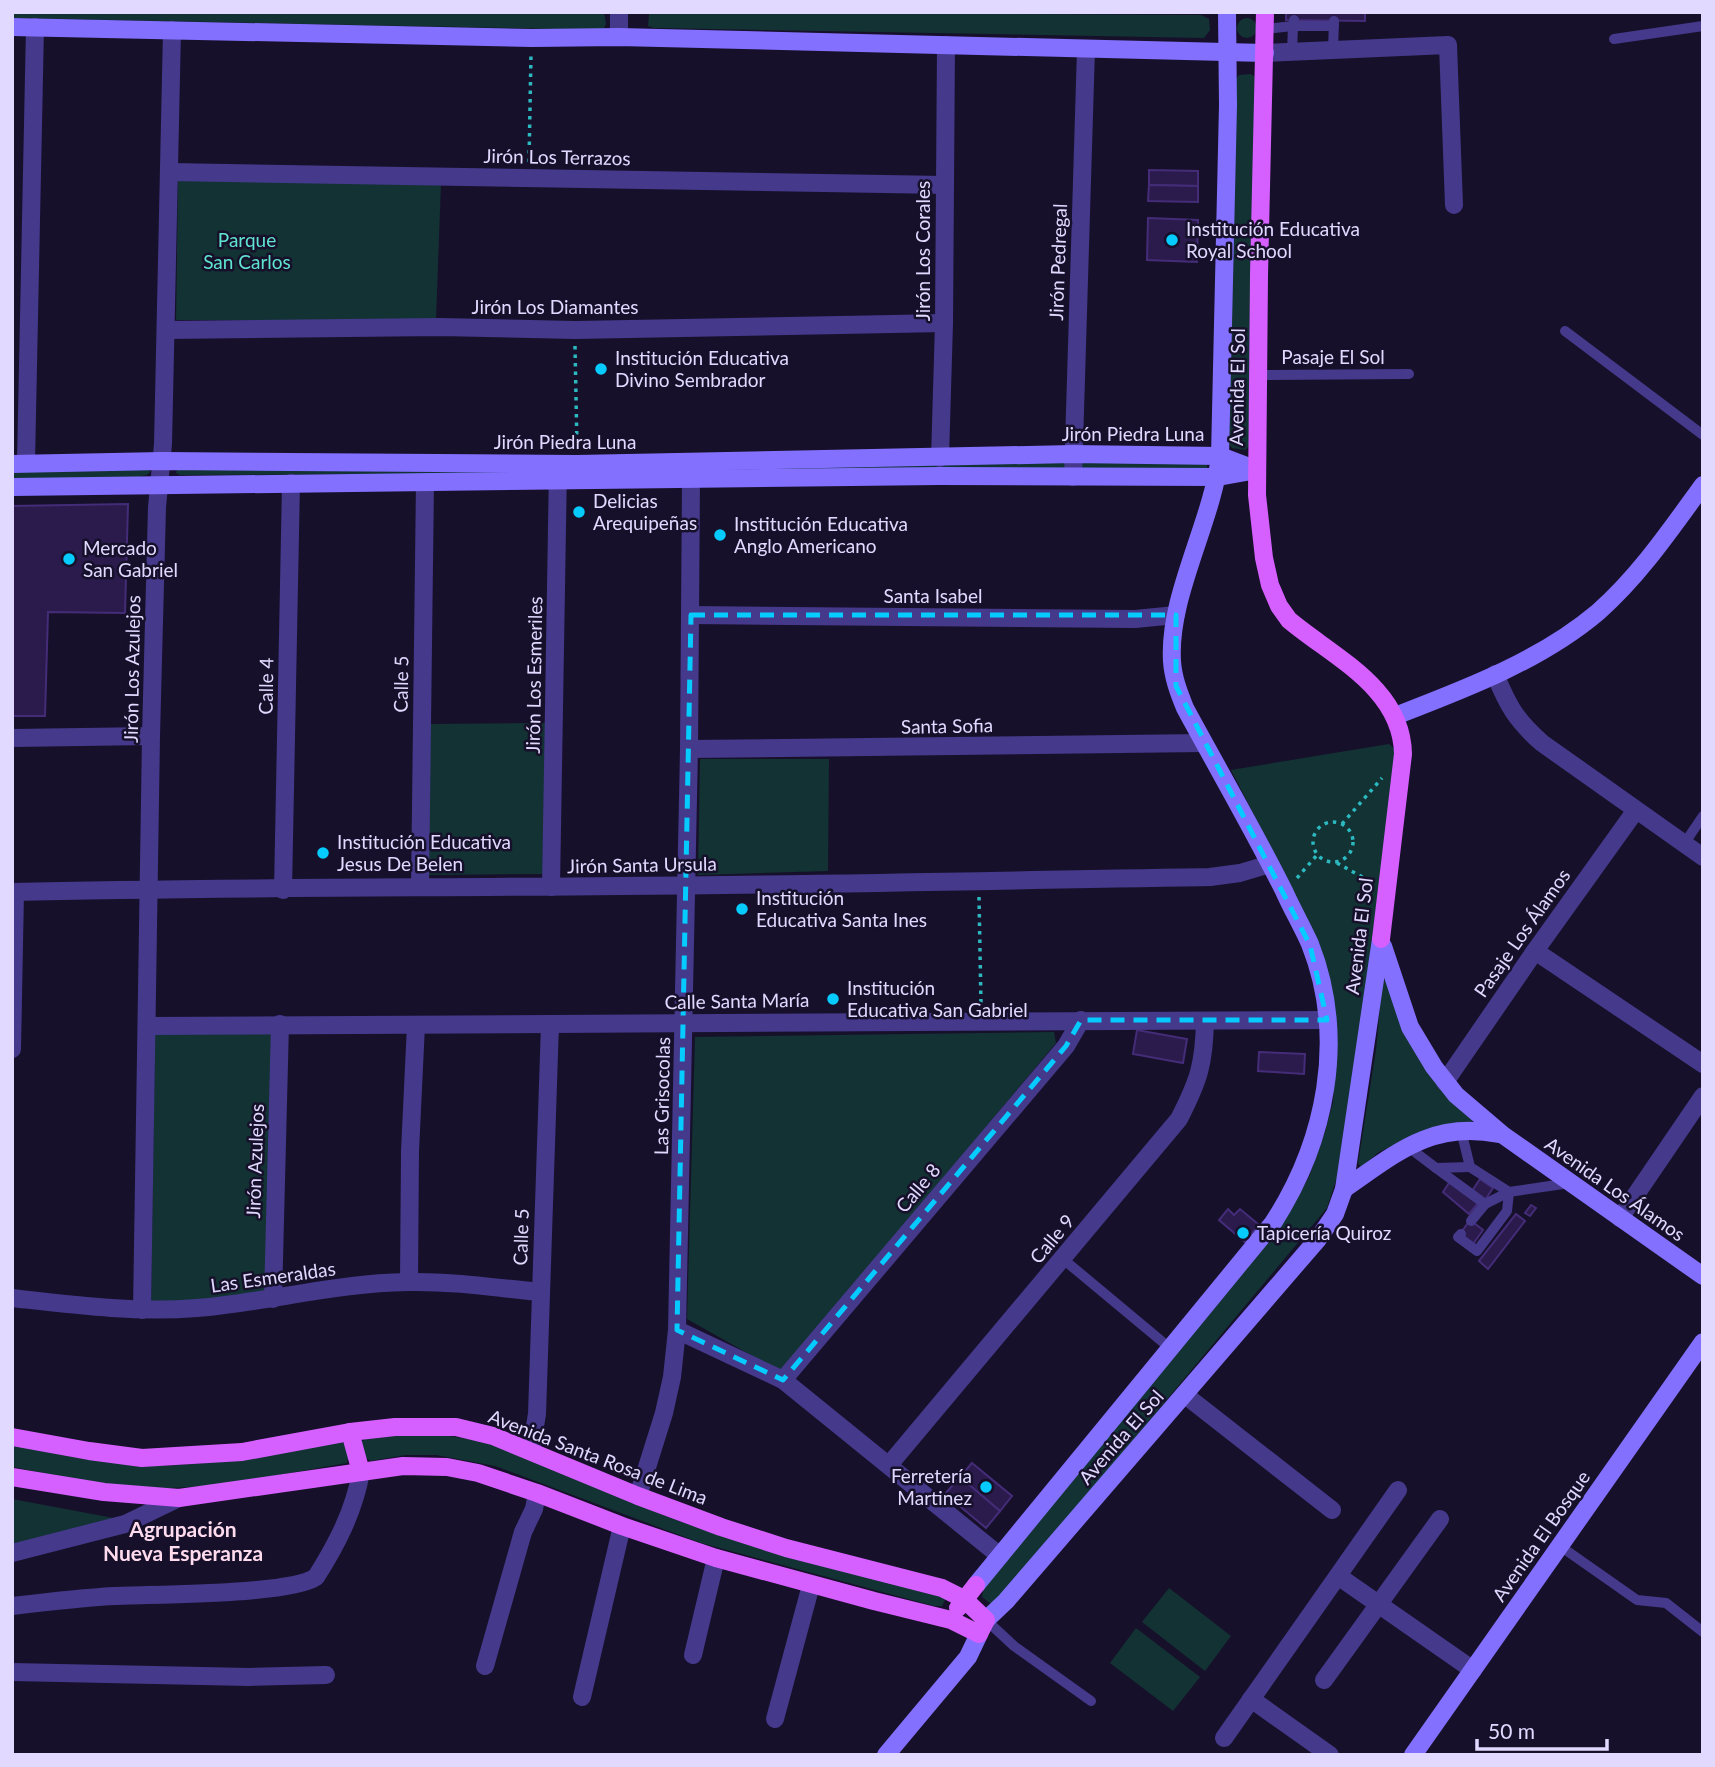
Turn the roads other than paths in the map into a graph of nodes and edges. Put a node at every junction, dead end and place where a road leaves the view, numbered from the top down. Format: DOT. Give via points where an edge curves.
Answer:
graph roads {
  1 [pos="619,12"];
  2 [pos="1227,12"];
  3 [pos="1265,20"];
  4 [pos="1293,23"];
  5 [pos="1703,26"];
  6 [pos="12,27"];
  7 [pos="34,27"];
  8 [pos="172,30"];
  9 [pos="620,37"];
  10 [pos="1614,39"];
  11 [pos="946,45"];
  12 [pos="1086,49"];
  13 [pos="1333,50"];
  14 [pos="1228,52"];
  15 [pos="1292,52"];
  16 [pos="1265,53"];
  17 [pos="169,172"];
  18 [pos="944,185"];
  19 [pos="1454,205"];
  20 [pos="944,323"];
  21 [pos="166,330"];
  22 [pos="1565,331"];
  23 [pos="1409,374"];
  24 [pos="1258,375"];
  25 [pos="1703,435"];
  26 [pos="1073,454"];
  27 [pos="1220,456"];
  28 [pos="940,458"];
  29 [pos="162,461"];
  30 [pos="19,463"];
  31 [pos="1257,470"];
  32 [pos="558,473"];
  33 [pos="1073,477"];
  34 [pos="1217,477"];
  35 [pos="691,480"];
  36 [pos="425,482"];
  37 [pos="291,483"];
  38 [pos="158,485"];
  39 [pos="1703,485"];
  40 [pos="12,487"];
  41 [pos="691,615"];
  42 [pos="1176,615"];
  43 [pos="1495,674"];
  44 [pos="1395,716"];
  45 [pos="151,736"];
  46 [pos="12,738"];
  47 [pos="1204,743"];
  48 [pos="689,749"];
  49 [pos="1636,810"];
  50 [pos="1703,816"];
  51 [pos="1684,844"];
  52 [pos="1703,857"];
  53 [pos="1270,864"];
  54 [pos="685,886"];
  55 [pos="419,887"];
  56 [pos="551,887"];
  57 [pos="149,888"];
  58 [pos="283,890"];
  59 [pos="14,892"];
  60 [pos="1381,939"];
  61 [pos="1535,951"];
  62 [pos="1081,1020"];
  63 [pos="1327,1020"];
  64 [pos="1205,1021"];
  65 [pos="683,1023"];
  66 [pos="280,1024"];
  67 [pos="550,1024"];
  68 [pos="416,1025"];
  69 [pos="147,1026"];
  70 [pos="12,1049"];
  71 [pos="1703,1064"];
  72 [pos="1445,1082"];
  73 [pos="1703,1096"];
  74 [pos="1461,1130"];
  75 [pos="1503,1135"];
  76 [pos="1407,1146"];
  77 [pos="1470,1167"];
  78 [pos="1436,1168"];
  79 [pos="1570,1183"];
  80 [pos="1344,1189"];
  81 [pos="1509,1192"];
  82 [pos="1485,1204"];
  83 [pos="1620,1218"];
  84 [pos="1471,1221"];
  85 [pos="1461,1234"];
  86 [pos="1063,1259"];
  87 [pos="1703,1276"];
  88 [pos="408,1282"];
  89 [pos="540,1292"];
  90 [pos="12,1297"];
  91 [pos="273,1299"];
  92 [pos="142,1310"];
  93 [pos="677,1330"];
  94 [pos="1703,1342"];
  95 [pos="1171,1349"];
  96 [pos="783,1380"];
  97 [pos="1185,1395"];
  98 [pos="350,1432"];
  99 [pos="12,1437"];
  100 [pos="531,1450"];
  101 [pos="889,1465"];
  102 [pos="361,1472"];
  103 [pos="12,1477"];
  104 [pos="1398,1490"];
  105 [pos="537,1493"];
  106 [pos="638,1496"];
  107 [pos="179,1498"];
  108 [pos="1332,1510"];
  109 [pos="1440,1519"];
  110 [pos="622,1526"];
  111 [pos="1560,1546"];
  112 [pos="12,1553"];
  113 [pos="1000,1556"];
  114 [pos="716,1558"];
  115 [pos="1338,1576"];
  116 [pos="811,1585"];
  117 [pos="970,1592"];
  118 [pos="1379,1604"];
  119 [pos="12,1606"];
  120 [pos="951,1620"];
  121 [pos="982,1627"];
  122 [pos="1703,1632"];
  123 [pos="692,1656"];
  124 [pos="485,1666"];
  125 [pos="1473,1670"];
  126 [pos="12,1672"];
  127 [pos="326,1675"];
  128 [pos="1324,1680"];
  129 [pos="582,1697"];
  130 [pos="1251,1699"];
  131 [pos="1091,1701"];
  132 [pos="775,1718"];
  133 [pos="1224,1738"];
  134 [pos="886,1755"];
  135 [pos="1330,1755"];
  136 [pos="1413,1755"];
  1 -- 9 [label="street"];
  2 -- 14 [label="main road, Avenida El Sol"];
  3 -- 4 [label="lane"];
  3 -- 16 [label="main road, Avenida El Sol"];
  4 -- 13 [label="lane" via="1334,23"];
  4 -- 15 [label="lane"];
  5 -- 10 [label="lane"];
  6 -- 7 [label="main road"];
  7 -- 8 [label="main road"];
  7 -- 30 [label="street"];
  8 -- 9 [label="main road"];
  8 -- 17 [label="street, Jirón Los Azulejos"];
  9 -- 11 [label="main road"];
  11 -- 12 [label="main road"];
  11 -- 18 [label="street, Jirón Los Corales"];
  12 -- 14 [label="main road"];
  12 -- 26 [label="street, Jirón Pedregal"];
  13 -- 15 [label="street"];
  13 -- 19 [label="street" via="1448,45"];
  14 -- 16 [label="main road"];
  14 -- 27 [label="main road, Avenida El Sol"];
  15 -- 16 [label="street"];
  16 -- 24 [label="main road, Avenida El Sol"];
  17 -- 18 [label="street, Jirón Los Terrazos"];
  17 -- 21 [label="street, Jirón Los Azulejos"];
  18 -- 20 [label="street, Jirón Los Corales"];
  20 -- 21 [label="street, Jirón Los Diamantes" via="575,330"];
  20 -- 28 [label="street, Jirón Los Corales"];
  21 -- 29 [label="street, Jirón Los Azulejos"];
  22 -- 25 [label="lane"];
  23 -- 24 [label="lane, Pasaje El Sol"];
  24 -- 31 [label="main road, Avenida El Sol"];
  26 -- 27 [label="main road, Jirón Piedra Luna"];
  26 -- 28 [label="main road, Jirón Piedra Luna"];
  26 -- 33 [label="street, Jirón Pedregal"];
  27 -- 31 [label="main road, Jirón Piedra Luna"];
  27 -- 34 [label="main road, Avenida El Sol"];
  28 -- 32 [label="main road, Jirón Piedra Luna" via="577,464"];
  29 -- 30 [label="main road, Jirón Piedra Luna"];
  29 -- 32 [label="main road, Jirón Piedra Luna"];
  29 -- 38 [label="street, Jirón Los Azulejos"];
  31 -- 34 [label="main road, Jirón Piedra Luna"];
  31 -- 44 [label="main road, Avenida El Sol" via="1264,558 1279,606 1289,620 1378,691"];
  32 -- 35 [label="main road, Jirón Piedra Luna"];
  32 -- 36 [label="main road, Jirón Piedra Luna"];
  32 -- 56 [label="street, Jirón Los Esmeriles"];
  33 -- 34 [label="main road, Jirón Piedra Luna"];
  33 -- 35 [label="main road, Jirón Piedra Luna"];
  34 -- 42 [label="main road, Avenida El Sol"];
  35 -- 41 [label="street, Las Grisocolas"];
  36 -- 37 [label="main road, Jirón Piedra Luna"];
  36 -- 55 [label="street, Calle 5"];
  37 -- 38 [label="main road, Jirón Piedra Luna"];
  37 -- 58 [label="street, Calle 4"];
  38 -- 40 [label="main road, Jirón Piedra Luna"];
  38 -- 45 [label="street, Jirón Los Azulejos"];
  39 -- 43 [label="main road" via="1638,571 1599,611 1547,647"];
  41 -- 42 [label="street, Santa Isabel" via="1122,619"];
  41 -- 48 [label="street, Las Grisocolas"];
  42 -- 47 [label="main road, Avenida El Sol" via="1172,662 1176,686"];
  43 -- 44 [label="main road"];
  43 -- 49 [label="street" via="1509,707 1525,727"];
  44 -- 60 [label="main road, Avenida El Sol" via="1403,754"];
  45 -- 46 [label="street"];
  45 -- 57 [label="street, Jirón Los Azulejos"];
  47 -- 48 [label="street, Santa Sofia"];
  47 -- 53 [label="main road, Avenida El Sol"];
  48 -- 54 [label="street, Las Grisocolas"];
  49 -- 51 [label="street"];
  49 -- 61 [label="street, Pasaje Los Álamos"];
  50 -- 51 [label="lane"];
  51 -- 52 [label="street"];
  53 -- 54 [label="street, Jirón Santa Ursula" via="1210,877"];
  53 -- 63 [label="main road, Avenida El Sol" via="1310,945"];
  54 -- 56 [label="street, Jirón Santa Ursula"];
  54 -- 65 [label="street, Las Grisocolas"];
  55 -- 56 [label="street, Jirón Santa Ursula"];
  55 -- 58 [label="street, Jirón Santa Ursula"];
  57 -- 58 [label="street, Jirón Santa Ursula"];
  57 -- 59 [label="street, Jirón Santa Ursula"];
  57 -- 69 [label="street, Jirón Los Azulejos"];
  59 -- 70 [label="street"];
  60 -- 72 [label="main road, Avenida Los Álamos" via="1410,1027"];
  60 -- 80 [label="main road, Avenida El Sol"];
  61 -- 71 [label="street"];
  61 -- 72 [label="street, Pasaje Los Álamos"];
  62 -- 64 [label="street, Calle Santa María"];
  62 -- 65 [label="street, Calle Santa María"];
  62 -- 96 [label="street, Calle 8" via="1066,1046"];
  63 -- 64 [label="street, Calle Santa María"];
  63 -- 95 [label="main road, Avenida El Sol" via="1325,1093 1318,1128 1293,1192"];
  64 -- 86 [label="street, Calle 9" via="1204,1057 1179,1119"];
  65 -- 67 [label="street, Calle Santa María"];
  65 -- 93 [label="street, Las Grisocolas"];
  66 -- 68 [label="street, Calle Santa María"];
  66 -- 69 [label="street, Calle Santa María"];
  66 -- 91 [label="street, Jirón Azulejos"];
  67 -- 68 [label="street, Calle Santa María"];
  67 -- 89 [label="street, Calle 5"];
  68 -- 88 [label="street"];
  69 -- 92 [label="street, Jirón Los Azulejos"];
  72 -- 75 [label="main road, Avenida Los Álamos"];
  73 -- 83 [label="street"];
  74 -- 75 [label="main road, Avenida Los Álamos"];
  74 -- 76 [label="main road, Avenida Los Álamos"];
  74 -- 77 [label="lane"];
  75 -- 79 [label="main road, Avenida Los Álamos"];
  76 -- 78 [label="lane"];
  76 -- 80 [label="main road, Avenida Los Álamos"];
  77 -- 78 [label="lane"];
  77 -- 81 [label="lane"];
  78 -- 82 [label="lane"];
  79 -- 81 [label="lane"];
  79 -- 83 [label="main road, Avenida Los Álamos"];
  80 -- 97 [label="main road, Avenida El Sol" via="1318,1239"];
  81 -- 82 [label="lane"];
  81 -- 85 [label="lane" via="1507,1211 1477,1251 1458,1237"];
  82 -- 84 [label="lane"];
  83 -- 87 [label="main road, Avenida Los Álamos"];
  86 -- 95 [label="lane"];
  86 -- 101 [label="street, Calle 9"];
  88 -- 89 [label="street, Las Esmeraldas"];
  88 -- 91 [label="street, Las Esmeraldas"];
  89 -- 100 [label="street, Calle 5" via="537,1414"];
  90 -- 92 [label="street, Las Esmeraldas"];
  91 -- 92 [label="street, Las Esmeraldas"];
  93 -- 96 [label="street"];
  93 -- 106 [label="street, Las Grisocolas" via="664,1413"];
  94 -- 111 [label="main road, Avenida El Bosque"];
  95 -- 113 [label="main road, Avenida El Sol"];
  96 -- 101 [label="street"];
  97 -- 108 [label="street"];
  97 -- 121 [label="main road, Avenida El Sol"];
  98 -- 99 [label="main road, Avenida Santa Rosa de Lima" via="242,1452 142,1458"];
  98 -- 100 [label="main road, Avenida Santa Rosa de Lima" via="456,1427"];
  98 -- 102 [label="main road"];
  100 -- 106 [label="main road, Avenida Santa Rosa de Lima"];
  101 -- 113 [label="street"];
  102 -- 105 [label="main road" via="447,1466"];
  102 -- 107 [label="main road"];
  102 -- 119 [label="street" via="356,1499 336,1545 311,1580 276,1588"];
  103 -- 107 [label="main road"];
  104 -- 115 [label="street"];
  105 -- 110 [label="main road"];
  105 -- 124 [label="street"];
  106 -- 117 [label="main road, Avenida Santa Rosa de Lima" via="760,1539"];
  107 -- 112 [label="street" via="124,1524"];
  109 -- 118 [label="street"];
  110 -- 114 [label="main road"];
  110 -- 129 [label="street"];
  111 -- 122 [label="lane" via="1637,1600 1666,1603"];
  111 -- 125 [label="main road, Avenida El Bosque"];
  113 -- 117 [label="main road, Avenida El Sol"];
  114 -- 116 [label="main road"];
  114 -- 123 [label="street"];
  115 -- 118 [label="street"];
  115 -- 130 [label="street"];
  116 -- 120 [label="main road"];
  116 -- 132 [label="street"];
  117 -- 120 [label="main road, Avenida El Sol"];
  117 -- 121 [label="main road, Avenida Santa Rosa de Lima"];
  118 -- 125 [label="street"];
  118 -- 128 [label="street"];
  120 -- 121 [label="main road"];
  121 -- 131 [label="lane"];
  121 -- 134 [label="main road, Avenida El Sol" via="968,1657"];
  125 -- 136 [label="main road, Avenida El Bosque"];
  126 -- 127 [label="street"];
  130 -- 133 [label="street"];
  130 -- 135 [label="street"];
}
